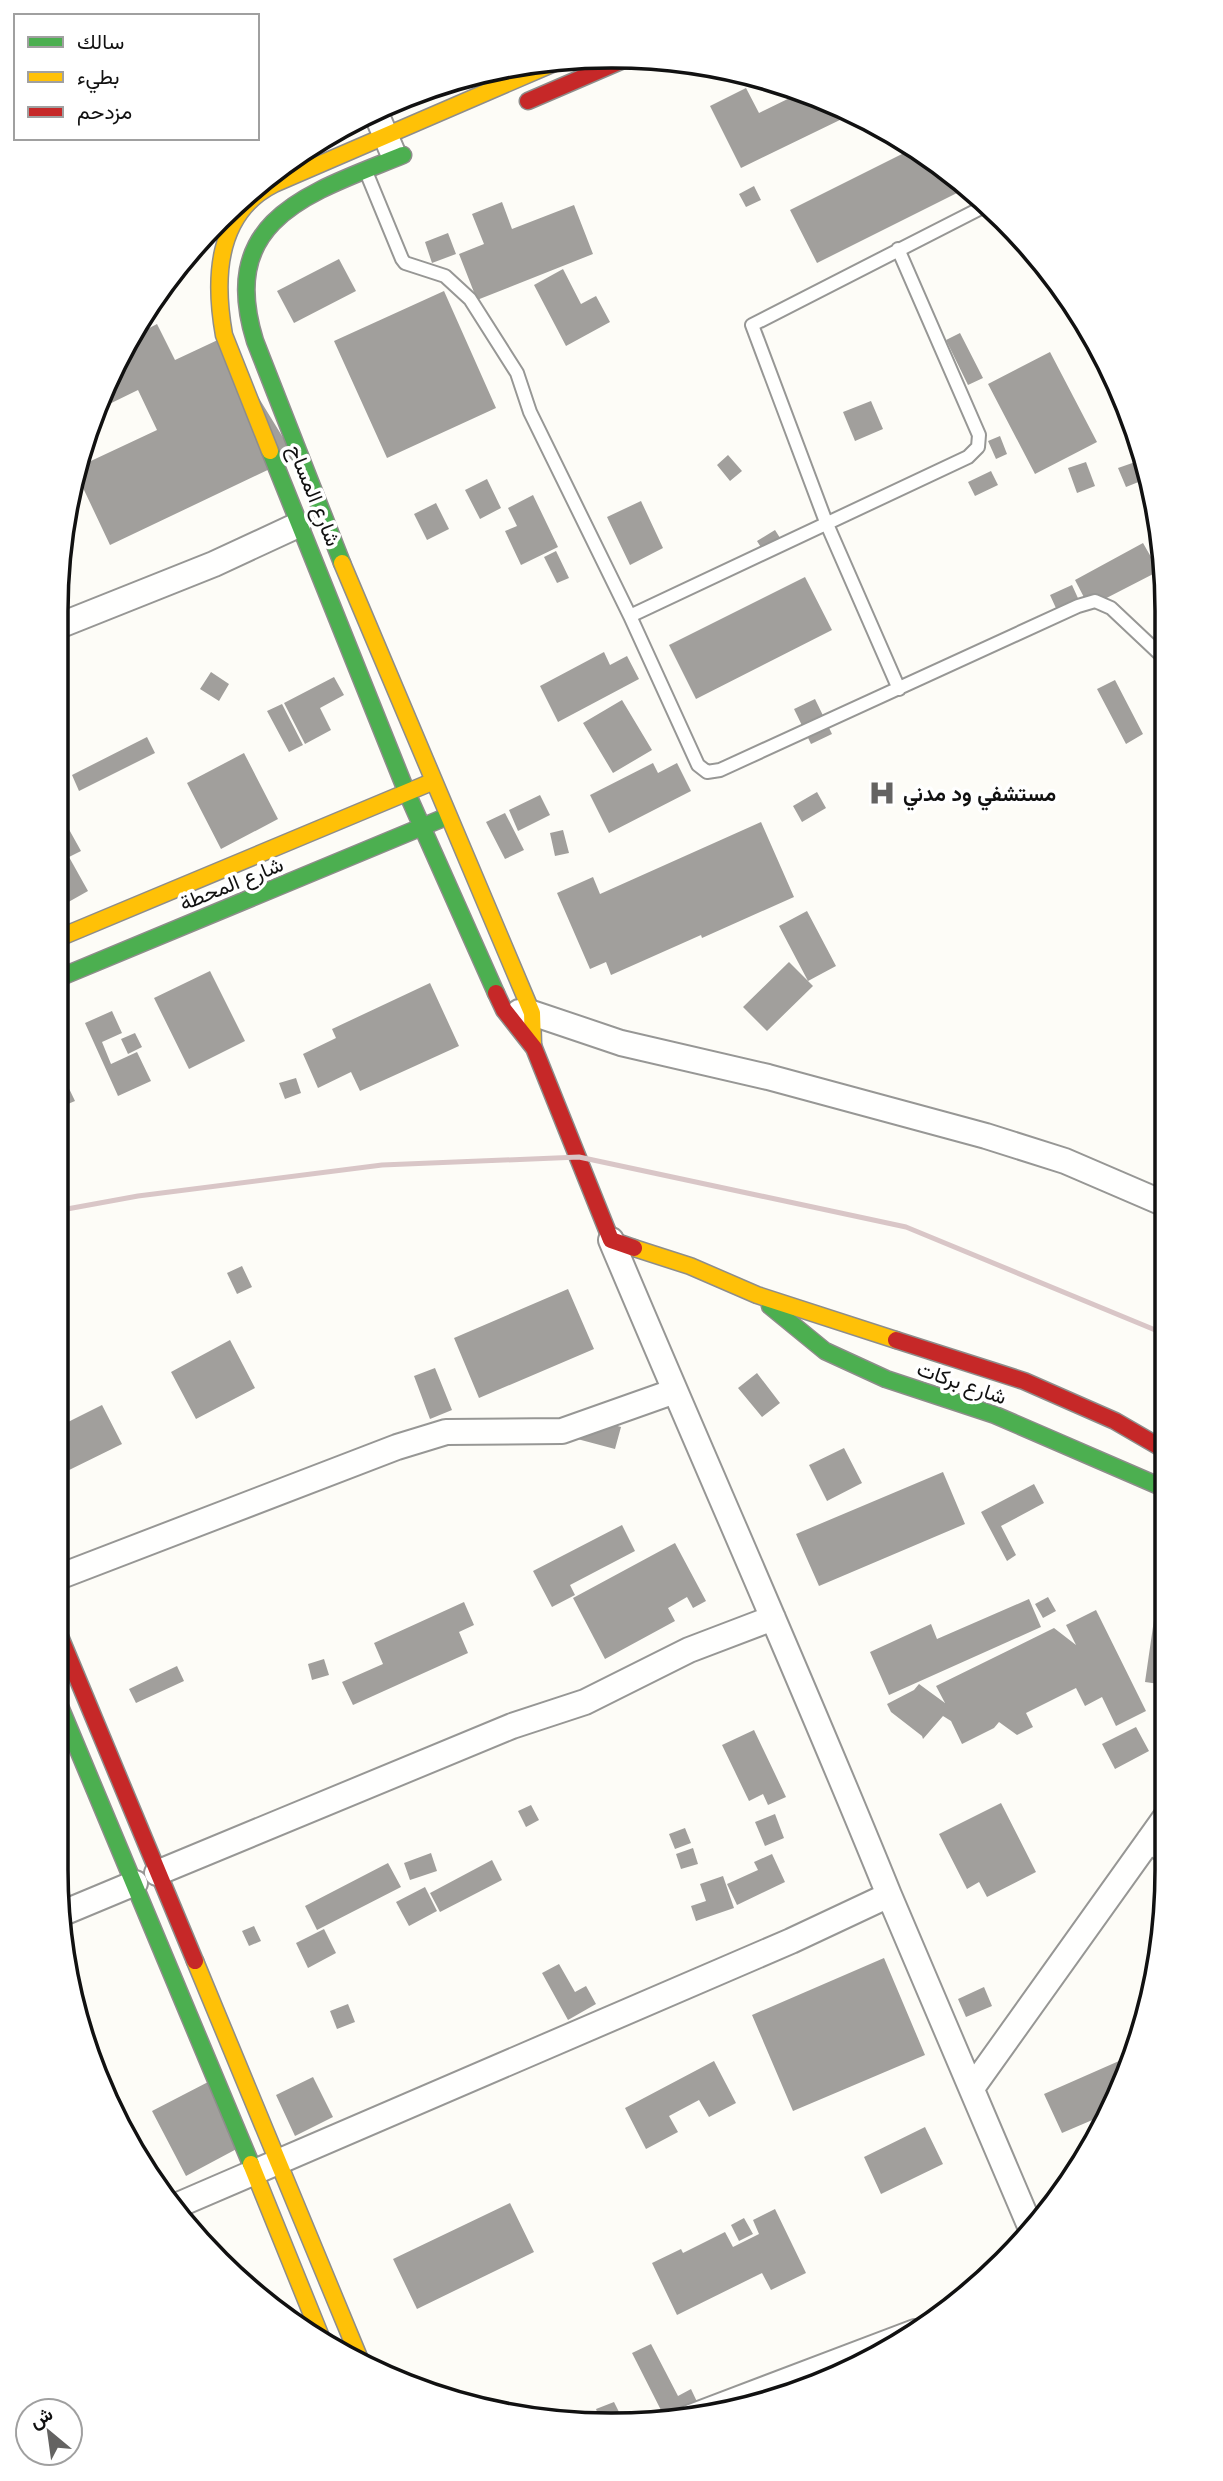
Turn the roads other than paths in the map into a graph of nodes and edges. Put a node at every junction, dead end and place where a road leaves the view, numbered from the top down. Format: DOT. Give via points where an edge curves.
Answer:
graph roads {
  1 [pos="604,68"];
  2 [pos="533,74"];
  3 [pos="509,109"];
  4 [pos="379,121"];
  5 [pos="390,147"];
  6 [pos="420,147"];
  7 [pos="366,170"];
  8 [pos="279,182"];
  9 [pos="977,210"];
  10 [pos="234,221"];
  11 [pos="225,229"];
  12 [pos="264,233"];
  13 [pos="898,249"];
  14 [pos="827,522"];
  15 [pos="299,525"];
  16 [pos="630,616"];
  17 [pos="68,622"];
  18 [pos="1155,649"];
  19 [pos="899,689"];
  20 [pos="433,781"];
  21 [pos="407,793"];
  22 [pos="448,816"];
  23 [pos="422,827"];
  24 [pos="68,934"];
  25 [pos="68,974"];
  26 [pos="504,1010"];
  27 [pos="533,1013"];
  28 [pos="534,1048"];
  29 [pos="1155,1200"];
  30 [pos="611,1240"];
  31 [pos="757,1295"];
  32 [pos="675,1391"];
  33 [pos="1155,1444"];
  34 [pos="1155,1484"];
  35 [pos="68,1573"];
  36 [pos="773,1618"];
  37 [pos="68,1660"];
  38 [pos="68,1721"];
  39 [pos="1155,1850"];
  40 [pos="146,1878"];
  41 [pos="889,1895"];
  42 [pos="70,1910"];
  43 [pos="972,2088"];
  44 [pos="278,2162"];
  45 [pos="255,2173"];
  46 [pos="183,2203"];
  47 [pos="1027,2219"];
  48 [pos="316,2325"];
  49 [pos="354,2348"];
  50 [pos="859,2353"];
  51 [pos="751,2394"];
  1 -- 3 [label="main road"];
  2 -- 5 [label="main road"];
  4 -- 5 [label="street"];
  5 -- 6 [label="main road"];
  5 -- 7 [label="main road"];
  5 -- 8 [label="main road"];
  7 -- 12 [label="main road" via="307,198"];
  7 -- 16 [label="lane" via="405,263 446,276 470,299 517,373 530,412"];
  9 -- 13 [label="lane"];
  10 -- 12 [label="street"];
  11 -- 15 [label="main road, شارع المساح" via="217,280 224,335"];
  12 -- 20 [label="main road, شارع المساح" via="251,255 246,280 251,328"];
  13 -- 14 [label="lane" via="752,325"];
  13 -- 14 [label="lane" via="979,435 978,447 968,457"];
  14 -- 16 [label="lane"];
  14 -- 19 [label="lane"];
  15 -- 17 [label="street"];
  15 -- 21 [label="main road, شارع المساح"];
  16 -- 19 [label="lane" via="698,765 707,772"];
  18 -- 19 [label="lane" via="1111,608 1095,601"];
  20 -- 21 [label="main road, شارع المحطة"];
  20 -- 22 [label="main road, شارع المساح"];
  21 -- 23 [label="main road, شارع المساح"];
  21 -- 24 [label="main road, شارع المحطة"];
  22 -- 23 [label="main road, شارع المحطة"];
  22 -- 27 [label="main road, شارع المساح"];
  23 -- 25 [label="main road, شارع المحطة"];
  23 -- 26 [label="main road, شارع المساح"];
  26 -- 27 [label="street"];
  26 -- 28 [label="main road, شارع المساح"];
  27 -- 28 [label="main road"];
  27 -- 29 [label="street" via="621,1043 986,1136 1066,1161"];
  28 -- 30 [label="main road"];
  30 -- 31 [label="main road, شارع بركات" via="690,1266"];
  30 -- 32 [label="street"];
  31 -- 33 [label="main road, شارع بركات" via="1024,1381"];
  31 -- 34 [label="main road, شارع بركات" via="825,1351 886,1379 995,1415"];
  32 -- 35 [label="street" via="562,1430 446,1432"];
  32 -- 36 [label="street"];
  36 -- 40 [label="street" via="689,1650 585,1702 512,1726"];
  36 -- 41 [label="street"];
  37 -- 40 [label="main road"];
  38 -- 40 [label="main road"];
  39 -- 43 [label="street"];
  40 -- 42 [label="street"];
  40 -- 44 [label="main road"];
  40 -- 45 [label="main road"];
  41 -- 43 [label="street"];
  41 -- 44 [label="street"];
  43 -- 47 [label="street"];
  44 -- 45 [label="street"];
  44 -- 49 [label="main road"];
  45 -- 46 [label="street"];
  45 -- 48 [label="main road"];
  50 -- 51 [label="street"];
}
